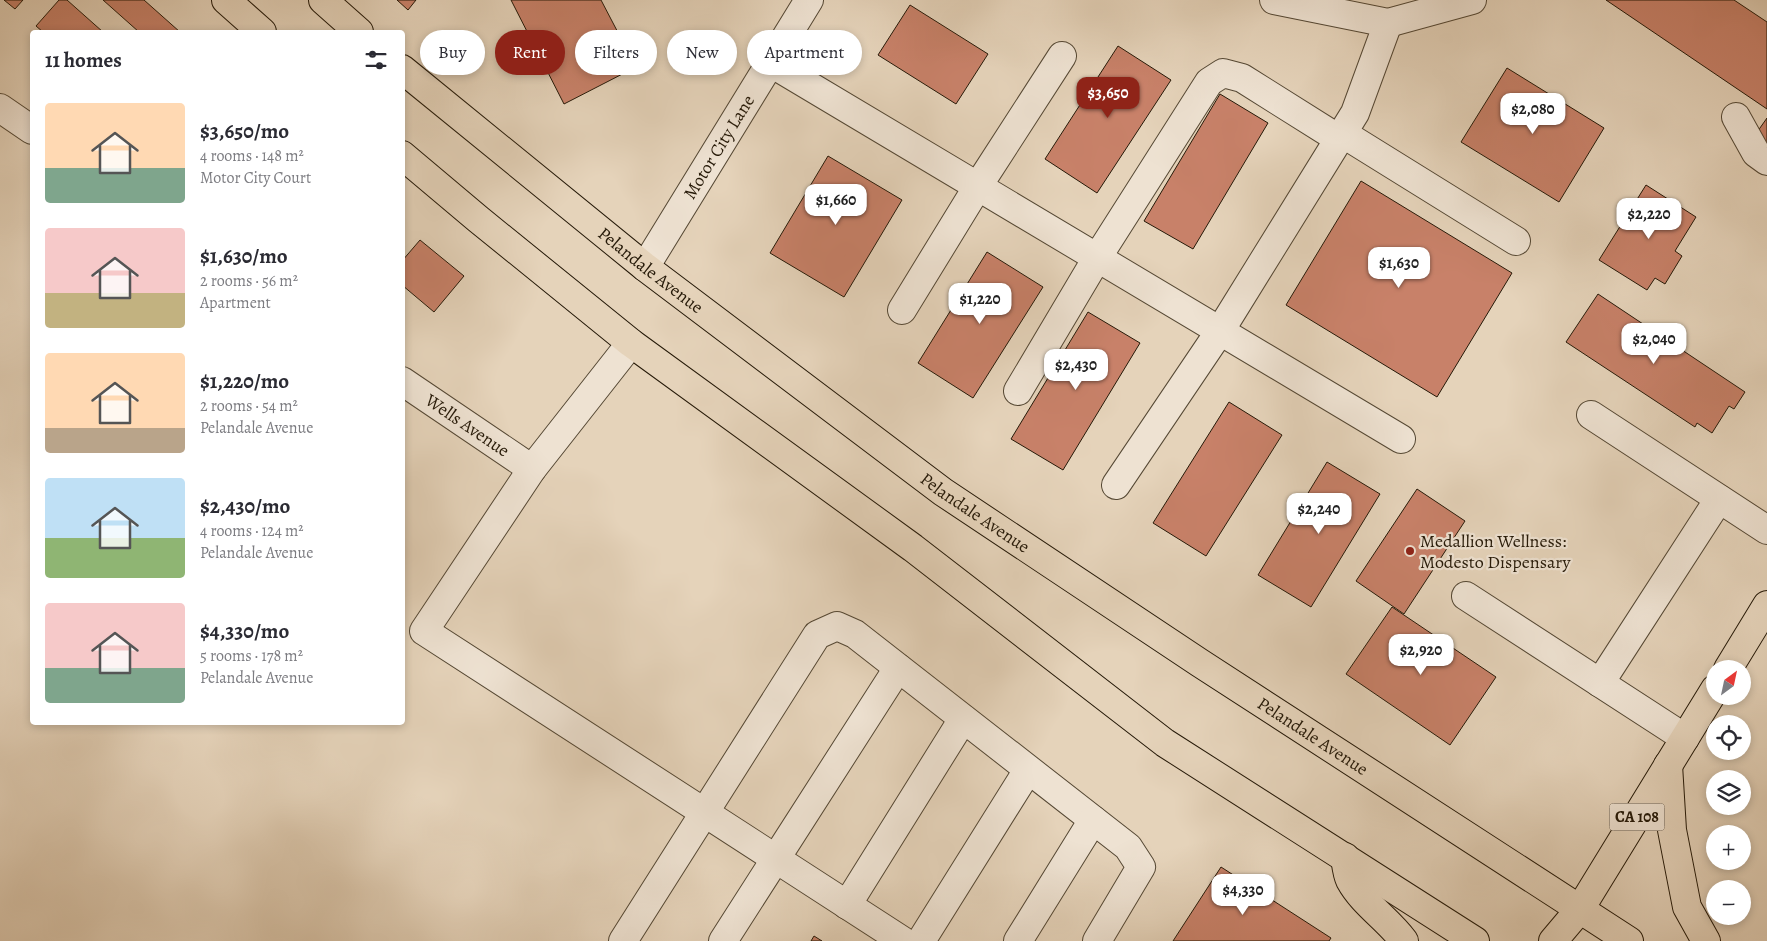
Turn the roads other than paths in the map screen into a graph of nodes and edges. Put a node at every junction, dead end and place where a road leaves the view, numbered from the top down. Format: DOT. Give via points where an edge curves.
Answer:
graph roads {
  1 [pos="226,0"];
  2 [pos="323,0"];
  3 [pos="809,0"];
  4 [pos="1274,0"];
  5 [pos="1472,0"];
  6 [pos="1388,23"];
  7 [pos="260,30"];
  8 [pos="357,30"];
  9 [pos="791,30"];
  10 [pos="1062,56"];
  11 [pos="405,71"];
  12 [pos="764,75"];
  13 [pos="791,75"];
  14 [pos="0,108"];
  15 [pos="1736,117"];
  16 [pos="30,129"];
  17 [pos="1341,136"];
  18 [pos="405,157"];
  19 [pos="1767,161"];
  20 [pos="978,186"];
  21 [pos="1516,241"];
  22 [pos="1097,258"];
  23 [pos="645,267"];
  24 [pos="902,310"];
  25 [pos="1220,331"];
  26 [pos="631,342"];
  27 [pos="405,383"];
  28 [pos="1018,391"];
  29 [pos="1591,415"];
  30 [pos="1402,439"];
  31 [pos="532,469"];
  32 [pos="1116,485"];
  33 [pos="1719,499"];
  34 [pos="1767,530"];
  35 [pos="1466,596"];
  36 [pos="1767,605"];
  37 [pos="1733,660"];
  38 [pos="898,668"];
  39 [pos="1600,683"];
  40 [pos="1706,704"];
  41 [pos="964,719"];
  42 [pos="1685,738"];
  43 [pos="1668,765"];
  44 [pos="1028,770"];
  45 [pos="706,813"];
  46 [pos="1093,820"];
  47 [pos="1345,857"];
  48 [pos="777,859"];
  49 [pos="847,905"];
  50 [pos="1580,910"];
  51 [pos="623,941"];
  52 [pos="723,941"];
  53 [pos="903,941"];
  54 [pos="922,941"];
  55 [pos="1018,941"];
  56 [pos="1097,941"];
  57 [pos="1404,941"];
  58 [pos="1475,941"];
  59 [pos="1552,941"];
  60 [pos="1629,941"];
  61 [pos="1706,941"];
  1 -- 7 [label="main road"];
  2 -- 8 [label="main road"];
  3 -- 9 [label="street, Motor City Lane"];
  4 -- 6 [label="street"];
  5 -- 6 [label="street"];
  6 -- 17 [label="street" via="1355,113"];
  10 -- 20 [label="street"];
  11 -- 23 [label="main road, Pelandale Avenue"];
  12 -- 23 [label="street, Motor City Lane"];
  13 -- 20 [label="street"];
  14 -- 16 [label="street"];
  15 -- 19 [label="street" via="1756,153"];
  17 -- 21 [label="street"];
  17 -- 22 [label="street" via="1242,78 1224,74 1209,82"];
  17 -- 25 [label="street"];
  18 -- 26 [label="main road"];
  20 -- 22 [label="street"];
  20 -- 24 [label="street"];
  22 -- 25 [label="street"];
  22 -- 28 [label="street"];
  23 -- 50 [label="main road, Pelandale Avenue" via="943,492"];
  25 -- 30 [label="street"];
  25 -- 32 [label="street"];
  26 -- 31 [label="street"];
  26 -- 47 [label="main road" via="913,548 1165,743"];
  27 -- 31 [label="street, Wells Avenue"];
  29 -- 33 [label="street"];
  31 -- 45 [label="street" via="424,631"];
  33 -- 34 [label="street"];
  33 -- 39 [label="street"];
  35 -- 39 [label="street"];
  36 -- 37 [label="main road"];
  38 -- 41 [label="street"];
  38 -- 45 [label="street" via="855,634 837,626 817,635"];
  38 -- 48 [label="street"];
  39 -- 42 [label="street"];
  40 -- 42 [label="main road, CA 108"];
  41 -- 44 [label="street"];
  41 -- 49 [label="street"];
  42 -- 43 [label="main road, CA 108"];
  43 -- 50 [label="main road, CA 108"];
  43 -- 61 [label="main road" via="1672,830 1687,907"];
  44 -- 46 [label="street"];
  44 -- 54 [label="street"];
  45 -- 48 [label="street"];
  45 -- 51 [label="street"];
  46 -- 55 [label="street"];
  46 -- 56 [label="street" via="1128,847 1140,867"];
  47 -- 57 [label="main road" via="1349,879"];
  47 -- 58 [label="main road"];
  48 -- 49 [label="street"];
  48 -- 52 [label="street"];
  49 -- 53 [label="street"];
  50 -- 59 [label="main road, CA 108"];
  50 -- 60 [label="main road, Pelandale Avenue"];
}
